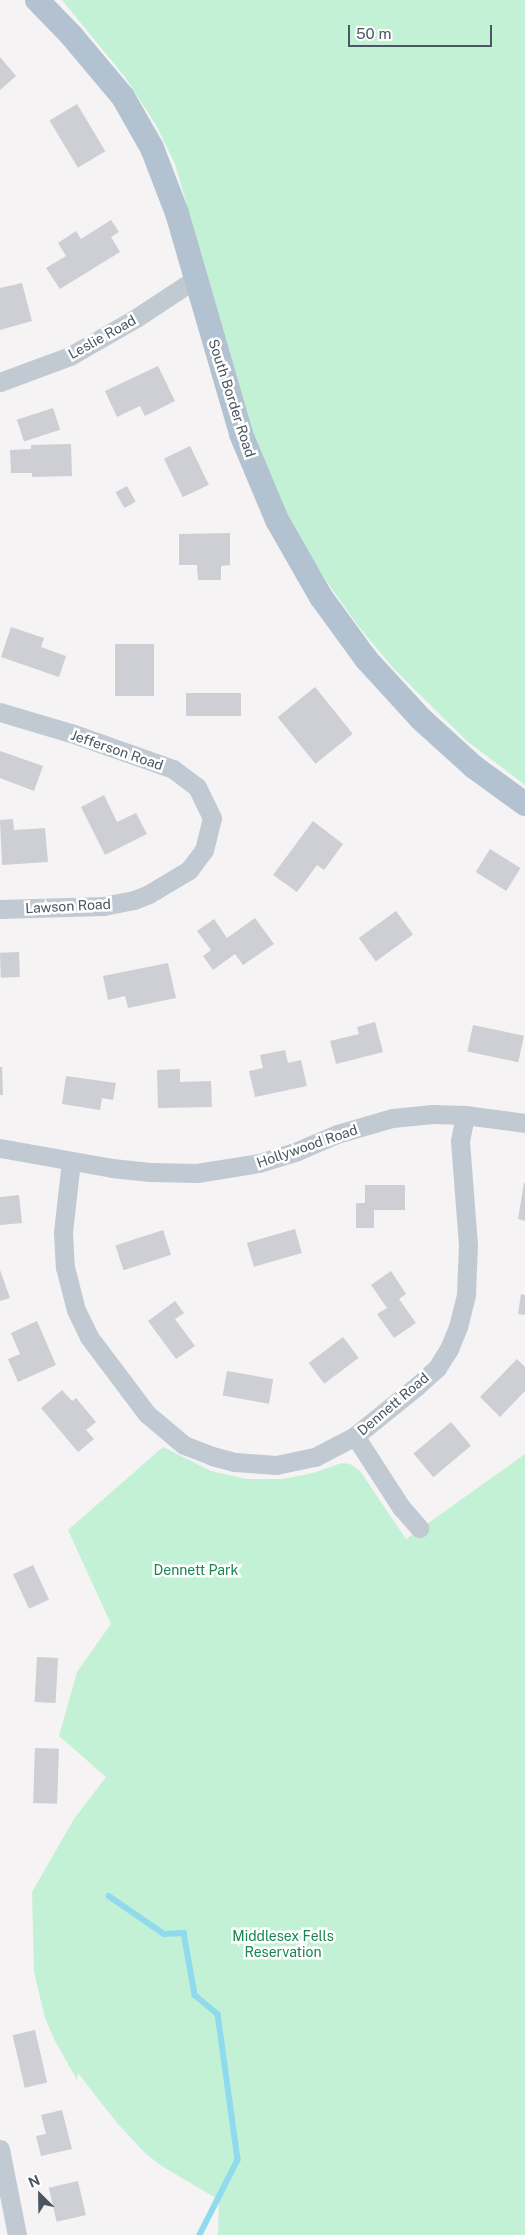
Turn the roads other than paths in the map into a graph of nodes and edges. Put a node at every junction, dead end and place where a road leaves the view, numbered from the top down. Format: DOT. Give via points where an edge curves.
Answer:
graph roads {
  1 [pos="37,0"];
  2 [pos="196,278"];
  3 [pos="0,382"];
  4 [pos="0,712"];
  5 [pos="525,804"];
  6 [pos="212,818"];
  7 [pos="0,909"];
  8 [pos="464,1115"];
  9 [pos="525,1123"];
  10 [pos="0,1148"];
  11 [pos="71,1161"];
  12 [pos="355,1436"];
  13 [pos="418,1528"];
  14 [pos="0,2148"];
  15 [pos="17,2235"];
  1 -- 2 [label="main road, South Border Road" via="123,97 152,148 177,213"];
  2 -- 3 [label="street, Leslie Road" via="70,356"];
  2 -- 5 [label="main road, South Border Road" via="241,434 277,520 321,597 366,659 421,718 474,767"];
  4 -- 6 [label="street, Jefferson Road" via="71,733 173,770 197,787"];
  6 -- 7 [label="street, Lawson Road" via="204,850 189,870 149,894 104,906"];
  8 -- 9 [label="street, Hollywood Road"];
  8 -- 11 [label="street, Hollywood Road" via="428,1114 385,1120 337,1134 277,1158 214,1171 150,1172"];
  8 -- 12 [label="street, Dennett Road" via="461,1150 467,1262 466,1294 458,1327 437,1368"];
  10 -- 11 [label="street, Hollywood Road"];
  11 -- 12 [label="street, Dennett Road" via="63,1244 67,1278 76,1310 90,1338 139,1405 158,1425 197,1451 253,1465 276,1465 315,1457"];
  12 -- 13 [label="street"];
  14 -- 15 [label="street"];
}
